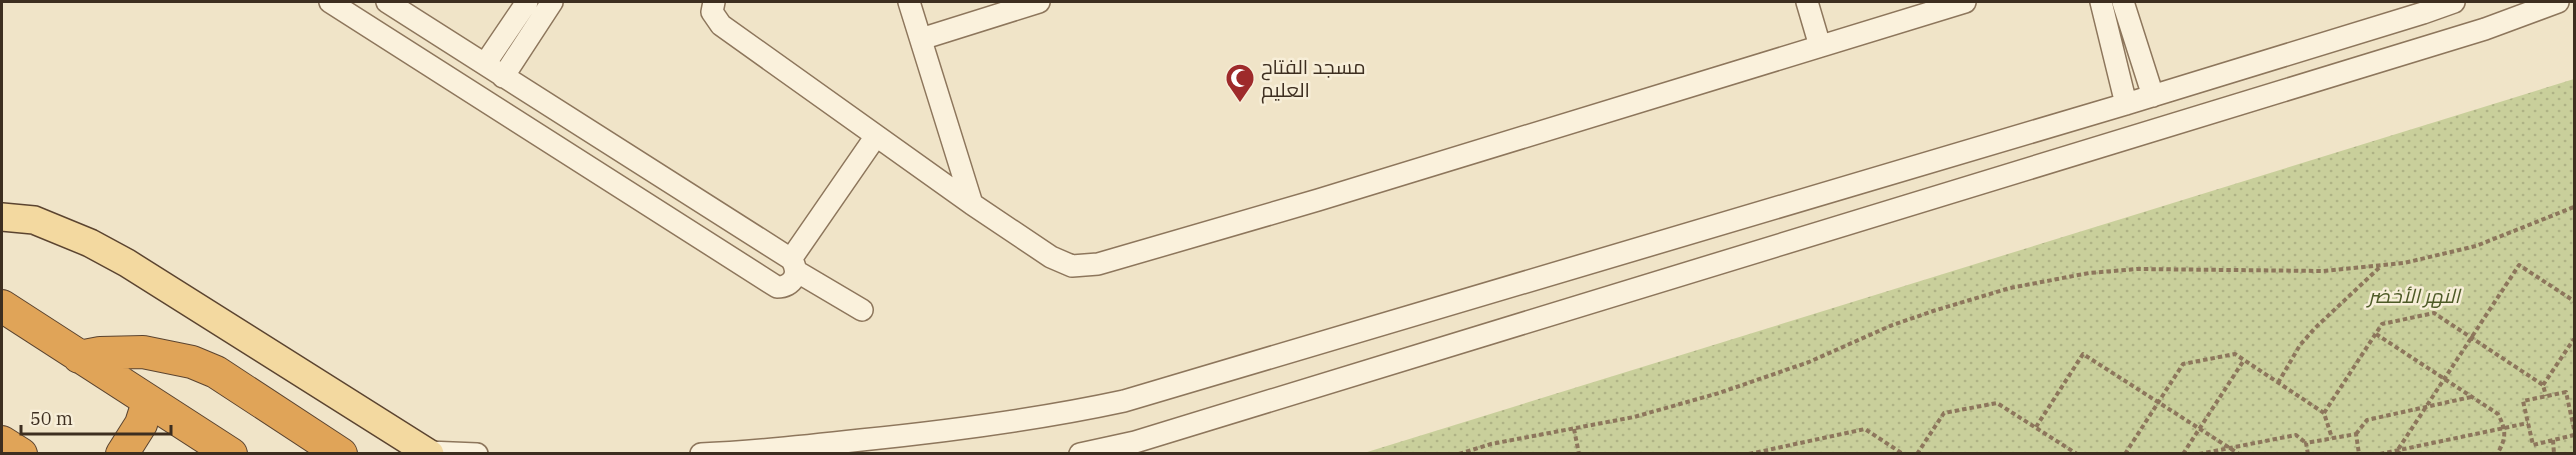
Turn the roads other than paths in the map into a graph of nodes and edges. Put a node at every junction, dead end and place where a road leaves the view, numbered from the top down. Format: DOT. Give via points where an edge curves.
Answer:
graph roads {
  1 [pos="330,2"];
  2 [pos="387,2"];
  3 [pos="526,2"];
  4 [pos="552,2"];
  5 [pos="714,2"];
  6 [pos="909,2"];
  7 [pos="1039,2"];
  8 [pos="1807,2"];
  9 [pos="1965,2"];
  10 [pos="2101,2"];
  11 [pos="2123,2"];
  12 [pos="2454,2"];
  13 [pos="2558,2"];
  14 [pos="1011,6"];
  15 [pos="921,39"];
  16 [pos="1820,46"];
  17 [pos="484,64"];
  18 [pos="503,77"];
  19 [pos="2153,96"];
  20 [pos="2127,104"];
  21 [pos="876,136"];
  22 [pos="972,204"];
  23 [pos="2,217"];
  24 [pos="794,265"];
  25 [pos="2,306"];
  26 [pos="862,310"];
  27 [pos="79,357"];
  28 [pos="148,402"];
  29 [pos="2,442"];
  30 [pos="21,453"];
  31 [pos="122,453"];
  32 [pos="231,453"];
  33 [pos="341,453"];
  34 [pos="430,453"];
  35 [pos="477,453"];
  36 [pos="701,453"];
  37 [pos="1080,453"];
  1 -- 24 [label="street" via="777,288 790,284"];
  2 -- 17 [label="street"];
  3 -- 17 [label="street"];
  4 -- 18 [label="street"];
  5 -- 21 [label="street" via="712,12 721,25"];
  6 -- 15 [label="street"];
  7 -- 14 [label="street"];
  8 -- 16 [label="street"];
  9 -- 16 [label="street"];
  10 -- 20 [label="street"];
  11 -- 19 [label="street"];
  12 -- 19 [label="street"];
  13 -- 37 [label="street" via="2485,29 1158,435"];
  14 -- 15 [label="street"];
  15 -- 22 [label="street"];
  16 -- 22 [label="street" via="1098,264 1072,266 1051,257"];
  17 -- 18 [label="street"];
  18 -- 24 [label="street"];
  19 -- 20 [label="street"];
  20 -- 36 [label="street" via="1124,401 982,427"];
  21 -- 22 [label="street"];
  21 -- 24 [label="street"];
  23 -- 34 [label="main road" via="34,220 118,258"];
  24 -- 26 [label="street"];
  25 -- 27 [label="highway"];
  27 -- 28 [label="highway"];
  27 -- 33 [label="highway" via="143,352 192,362 216,372"];
  28 -- 31 [label="highway" via="141,424"];
  28 -- 32 [label="highway"];
  29 -- 30 [label="highway"];
  34 -- 35 [label="street"];
}
